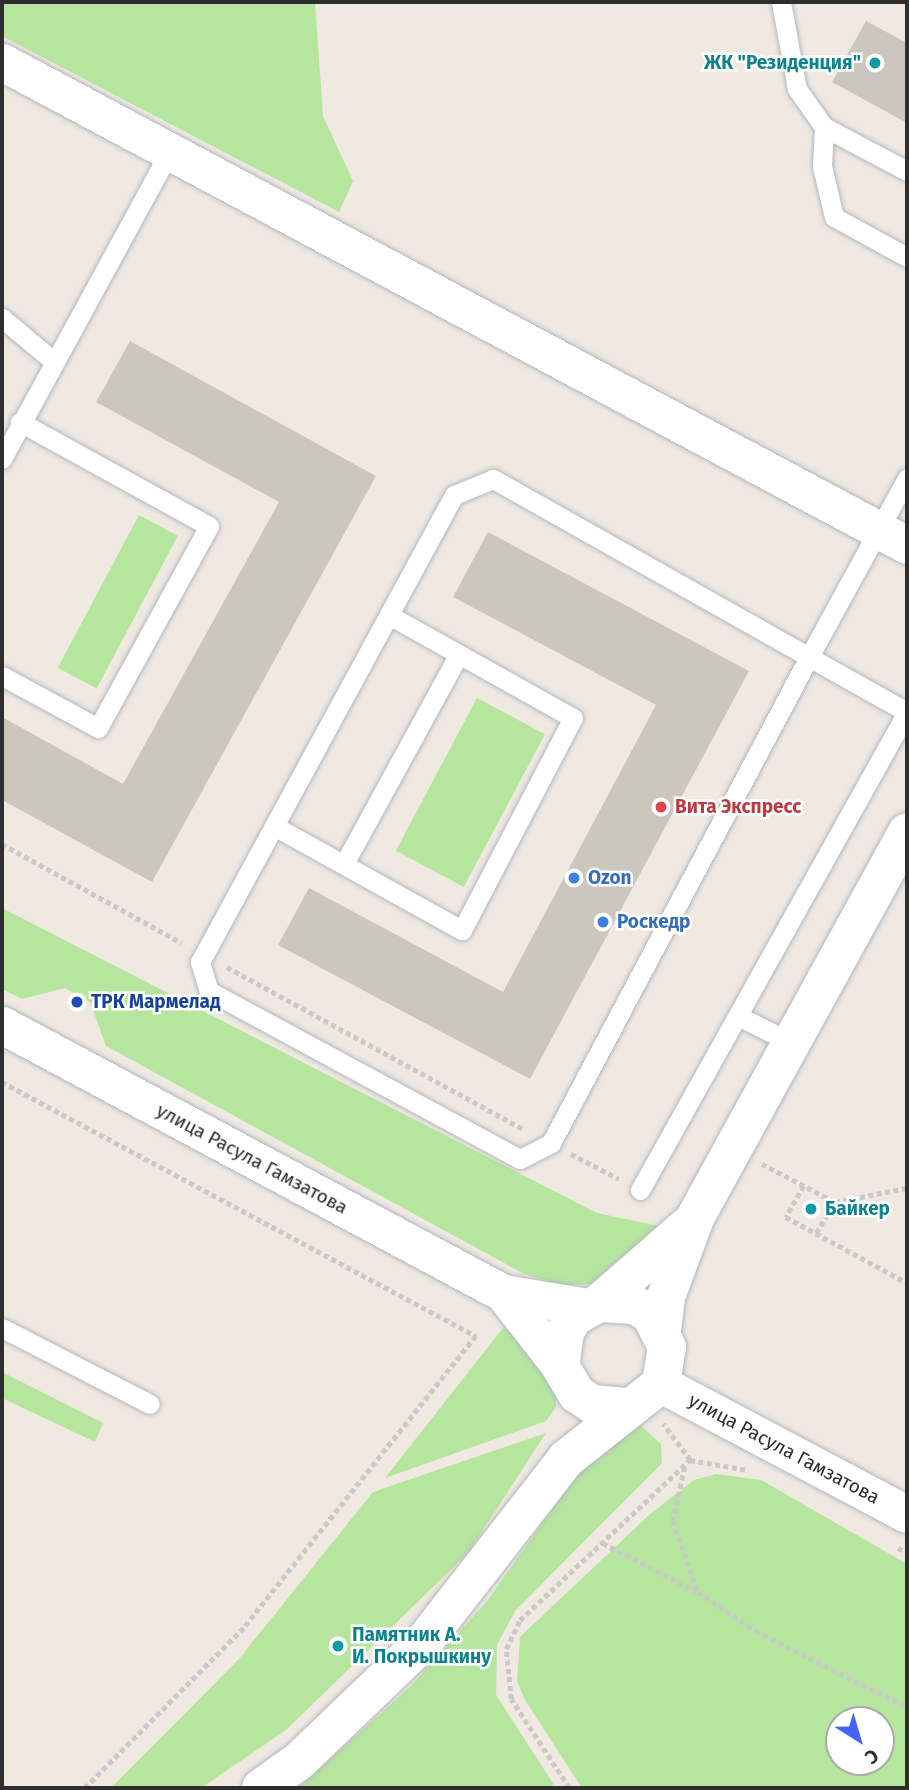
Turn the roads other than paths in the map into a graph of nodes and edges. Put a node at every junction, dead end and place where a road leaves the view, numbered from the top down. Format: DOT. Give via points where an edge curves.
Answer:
graph roads {
  1 [pos="781,2"];
  2 [pos="2,62"];
  3 [pos="824,127"];
  4 [pos="172,149"];
  5 [pos="907,171"];
  6 [pos="907,257"];
  7 [pos="2,318"];
  8 [pos="52,360"];
  9 [pos="20,422"];
  10 [pos="2,459"];
  11 [pos="907,478"];
  12 [pos="893,538"];
  13 [pos="388,615"];
  14 [pos="459,654"];
  15 [pos="808,657"];
  16 [pos="2,676"];
  17 [pos="274,826"];
  18 [pos="907,833"];
  19 [pos="344,864"];
  20 [pos="738,1016"];
  21 [pos="2,1025"];
  22 [pos="792,1043"];
  23 [pos="640,1190"];
  24 [pos="695,1219"];
  25 [pos="503,1293"];
  26 [pos="594,1305"];
  27 [pos="2,1328"];
  28 [pos="662,1330"];
  29 [pos="563,1373"];
  30 [pos="645,1396"];
  31 [pos="150,1404"];
  32 [pos="528,1507"];
  33 [pos="898,1529"];
  34 [pos="261,1788"];
  1 -- 3 [label="lane" via="797,89"];
  2 -- 4 [label="street"];
  3 -- 5 [label="lane"];
  3 -- 6 [label="lane" via="822,166 834,217"];
  4 -- 8 [label="lane"];
  4 -- 12 [label="street"];
  7 -- 8 [label="lane"];
  8 -- 9 [label="lane"];
  9 -- 10 [label="lane"];
  9 -- 16 [label="lane" via="209,526 97,728"];
  11 -- 12 [label="lane"];
  12 -- 15 [label="lane"];
  13 -- 14 [label="lane"];
  13 -- 15 [label="lane" via="454,495 493,479"];
  13 -- 17 [label="lane"];
  14 -- 19 [label="lane"];
  14 -- 19 [label="lane" via="573,718 462,930"];
  15 -- 17 [label="lane" via="551,1143 520,1159 209,990 200,962"];
  15 -- 20 [label="lane" via="907,712"];
  17 -- 19 [label="lane"];
  18 -- 22 [label="main road"];
  20 -- 22 [label="lane"];
  20 -- 23 [label="lane"];
  21 -- 25 [label="street, улица Расула Гамзатова"];
  22 -- 24 [label="main road"];
  24 -- 26 [label="main road"];
  24 -- 28 [label="main road" via="666,1297"];
  25 -- 26 [label="street, улица Расула Гамзатова"];
  25 -- 29 [label="street, улица Расула Гамзатова"];
  26 -- 28 [label="main road" via="635,1305"];
  26 -- 29 [label="main road" via="565,1332"];
  27 -- 31 [label="lane"];
  28 -- 30 [label="main road" via="667,1366"];
  29 -- 30 [label="main road" via="592,1404"];
  29 -- 32 [label="main road" via="559,1442"];
  30 -- 32 [label="main road" via="566,1459"];
  30 -- 33 [label="street, улица Расула Гамзатова"];
  32 -- 34 [label="main road" via="426,1639 299,1761"];
}
